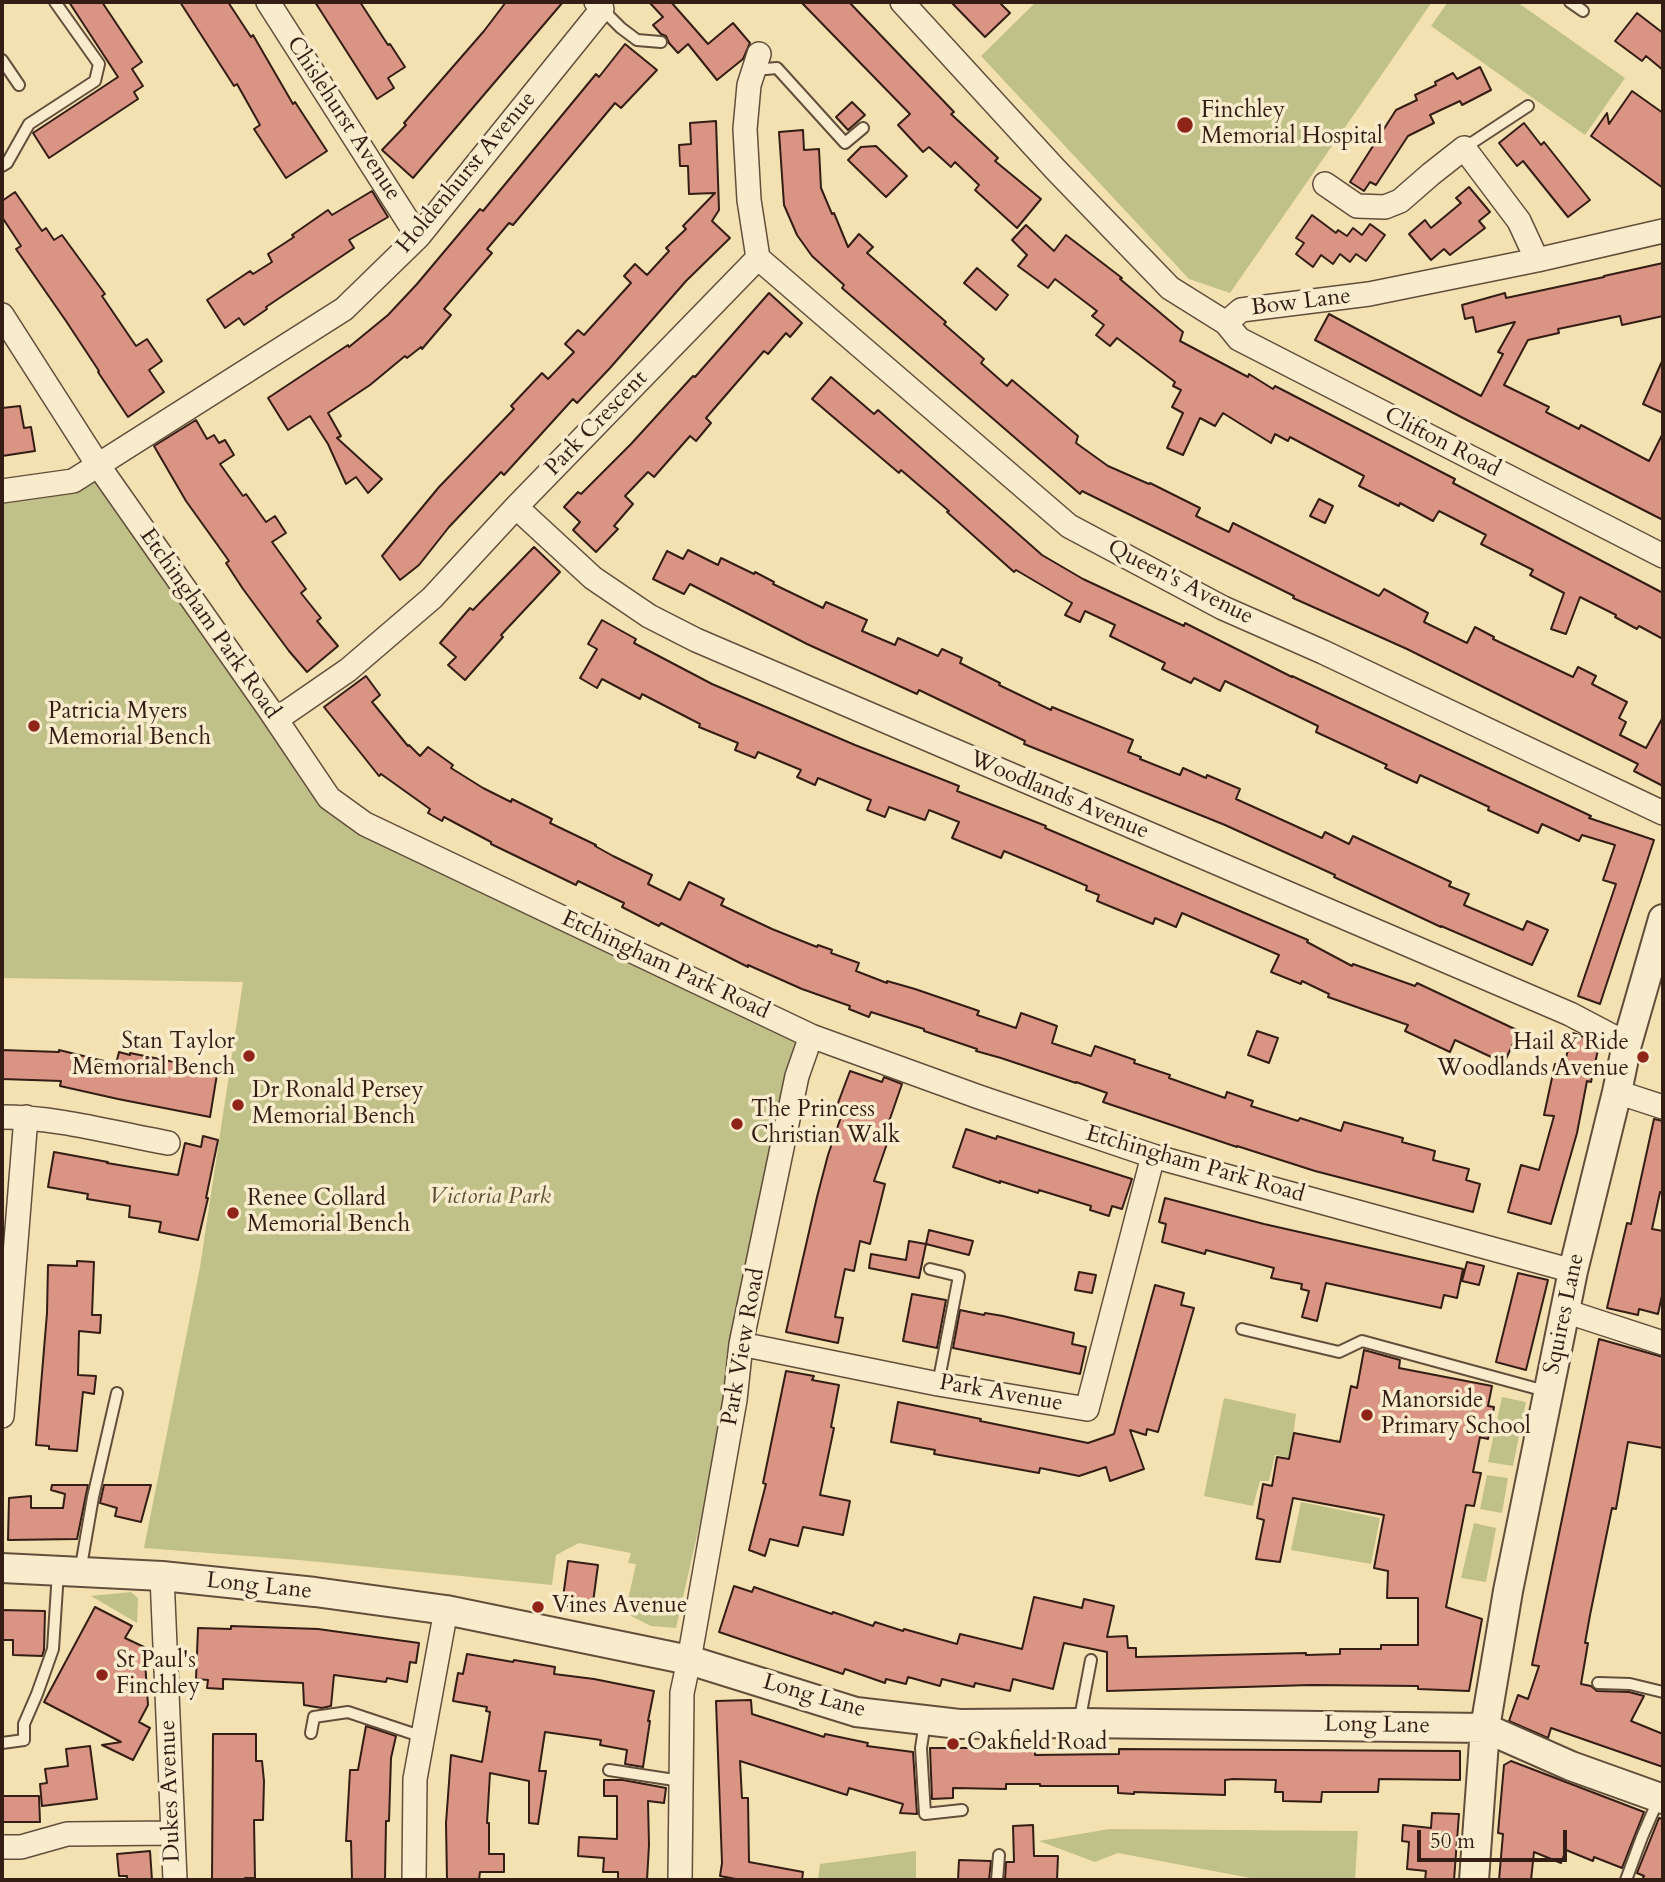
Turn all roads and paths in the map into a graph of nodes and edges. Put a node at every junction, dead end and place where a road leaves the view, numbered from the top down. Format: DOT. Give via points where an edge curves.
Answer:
graph roads {
  1 [pos="55,2"];
  2 [pos="268,2"];
  3 [pos="902,2"];
  4 [pos="1570,2"];
  5 [pos="599,5"];
  6 [pos="1583,11"];
  7 [pos="661,42"];
  8 [pos="2,60"];
  9 [pos="757,62"];
  10 [pos="19,85"];
  11 [pos="1528,106"];
  12 [pos="863,128"];
  13 [pos="1464,148"];
  14 [pos="2,166"];
  15 [pos="1325,184"];
  16 [pos="1663,231"];
  17 [pos="418,237"];
  18 [pos="758,258"];
  19 [pos="1537,260"];
  20 [pos="2,315"];
  21 [pos="1226,323"];
  22 [pos="98,465"];
  23 [pos="2,491"];
  24 [pos="516,507"];
  25 [pos="1663,556"];
  26 [pos="277,719"];
  27 [pos="1663,813"];
  28 [pos="1663,919"];
  29 [pos="811,1036"];
  30 [pos="1627,1044"];
  31 [pos="1617,1093"];
  32 [pos="1663,1107"];
  33 [pos="2,1117"];
  34 [pos="26,1117"];
  35 [pos="168,1143"];
  36 [pos="1153,1156"];
  37 [pos="930,1269"];
  38 [pos="1573,1271"];
  39 [pos="1565,1311"];
  40 [pos="1242,1329"];
  41 [pos="1663,1343"];
  42 [pos="741,1344"];
  43 [pos="938,1384"];
  44 [pos="1549,1392"];
  45 [pos="117,1393"];
  46 [pos="2,1416"];
  47 [pos="2,1568"];
  48 [pos="69,1573"];
  49 [pos="162,1576"];
  50 [pos="446,1610"];
  51 [pos="689,1660"];
  52 [pos="1091,1660"];
  53 [pos="1598,1683"];
  54 [pos="1663,1692"];
  55 [pos="925,1720"];
  56 [pos="1079,1723"];
  57 [pos="1485,1728"];
  58 [pos="310,1733"];
  59 [pos="423,1737"];
  60 [pos="2,1742"];
  61 [pos="609,1770"];
  62 [pos="681,1781"];
  63 [pos="1661,1798"];
  64 [pos="962,1810"];
  65 [pos="173,1833"];
  66 [pos="2,1847"];
  67 [pos="999,1855"];
  68 [pos="1634,1858"];
  69 [pos="175,1880"];
  70 [pos="414,1880"];
  71 [pos="680,1880"];
  72 [pos="997,1880"];
  73 [pos="1474,1880"];
  74 [pos="1626,1880"];
  75 [pos="1634,1880"];
  1 -- 14 [label="lane" via="99,64 94,81 29,124"];
  2 -- 17 [label="street, Chislehurst Avenue"];
  3 -- 21 [label="street, Bow Lane" via="1170,288"];
  4 -- 6 [label="lane"];
  5 -- 7 [label="lane" via="637,40"];
  5 -- 17 [label="street, Holdenhurst Avenue"];
  8 -- 10 [label="lane"];
  9 -- 12 [label="lane" via="777,68 845,143"];
  9 -- 18 [label="street" via="748,85 745,129"];
  11 -- 13 [label="lane"];
  13 -- 15 [label="street" via="1400,201 1385,207 1357,206"];
  13 -- 19 [label="street" via="1519,221"];
  16 -- 19 [label="street, Bow Lane"];
  17 -- 22 [label="street, Holdenhurst Avenue" via="344,309"];
  18 -- 24 [label="street, Park Crescent"];
  18 -- 27 [label="street, Queen's Avenue" via="1069,526 1223,608"];
  19 -- 21 [label="street, Bow Lane" via="1369,295 1241,310"];
  20 -- 22 [label="street, Etchingham Park Road"];
  21 -- 25 [label="street, Clifton Road" via="1239,339"];
  22 -- 23 [label="street, Holdenhurst Avenue" via="73,481"];
  22 -- 26 [label="street, Etchingham Park Road"];
  24 -- 26 [label="street, Park Crescent" via="432,598 348,670"];
  24 -- 30 [label="street, Woodlands Avenue" via="593,578 649,616 696,640 1570,1014"];
  26 -- 29 [label="street, Etchingham Park Road" via="329,798 365,824"];
  28 -- 30 [label="street, Squires Lane"];
  29 -- 36 [label="street, Etchingham Park Road"];
  29 -- 42 [label="street, Park View Road" via="797,1076"];
  30 -- 31 [label="street, Squires Lane"];
  31 -- 32 [label="street"];
  31 -- 38 [label="street, Squires Lane"];
  33 -- 34 [label="street"];
  34 -- 35 [label="street"];
  34 -- 46 [label="street"];
  36 -- 38 [label="street, Etchingham Park Road"];
  36 -- 43 [label="street, Park Avenue" via="1087,1409"];
  37 -- 43 [label="lane" via="959,1276"];
  38 -- 39 [label="street, Squires Lane"];
  39 -- 41 [label="street"];
  39 -- 44 [label="street, Squires Lane"];
  40 -- 44 [label="lane" via="1339,1352 1362,1341"];
  42 -- 43 [label="street, Park Avenue"];
  42 -- 51 [label="street, Park View Road"];
  44 -- 57 [label="street, Squires Lane"];
  45 -- 48 [label="lane" via="93,1497"];
  47 -- 48 [label="street, Long Lane"];
  48 -- 49 [label="street, Long Lane"];
  48 -- 60 [label="lane" via="53,1649 23,1724 24,1740"];
  49 -- 50 [label="street, Long Lane"];
  49 -- 65 [label="street, Dukes Avenue"];
  50 -- 51 [label="street, Long Lane"];
  50 -- 59 [label="street"];
  51 -- 55 [label="street, Long Lane" via="856,1712"];
  51 -- 62 [label="street" via="682,1693"];
  52 -- 56 [label="lane"];
  53 -- 54 [label="lane"];
  55 -- 56 [label="street, Long Lane"];
  55 -- 64 [label="lane" via="921,1748 925,1814"];
  56 -- 57 [label="street, Long Lane"];
  57 -- 63 [label="street, Long Lane" via="1571,1766"];
  57 -- 73 [label="street, Squires Lane"];
  58 -- 59 [label="lane" via="314,1717 348,1712"];
  59 -- 70 [label="street" via="415,1779"];
  61 -- 62 [label="lane"];
  62 -- 71 [label="street"];
  63 -- 68 [label="lane"];
  65 -- 66 [label="street" via="67,1834 21,1847"];
  65 -- 69 [label="street, Dukes Avenue"];
  67 -- 72 [label="lane"];
  68 -- 74 [label="lane"];
  68 -- 75 [label="lane"];
}
